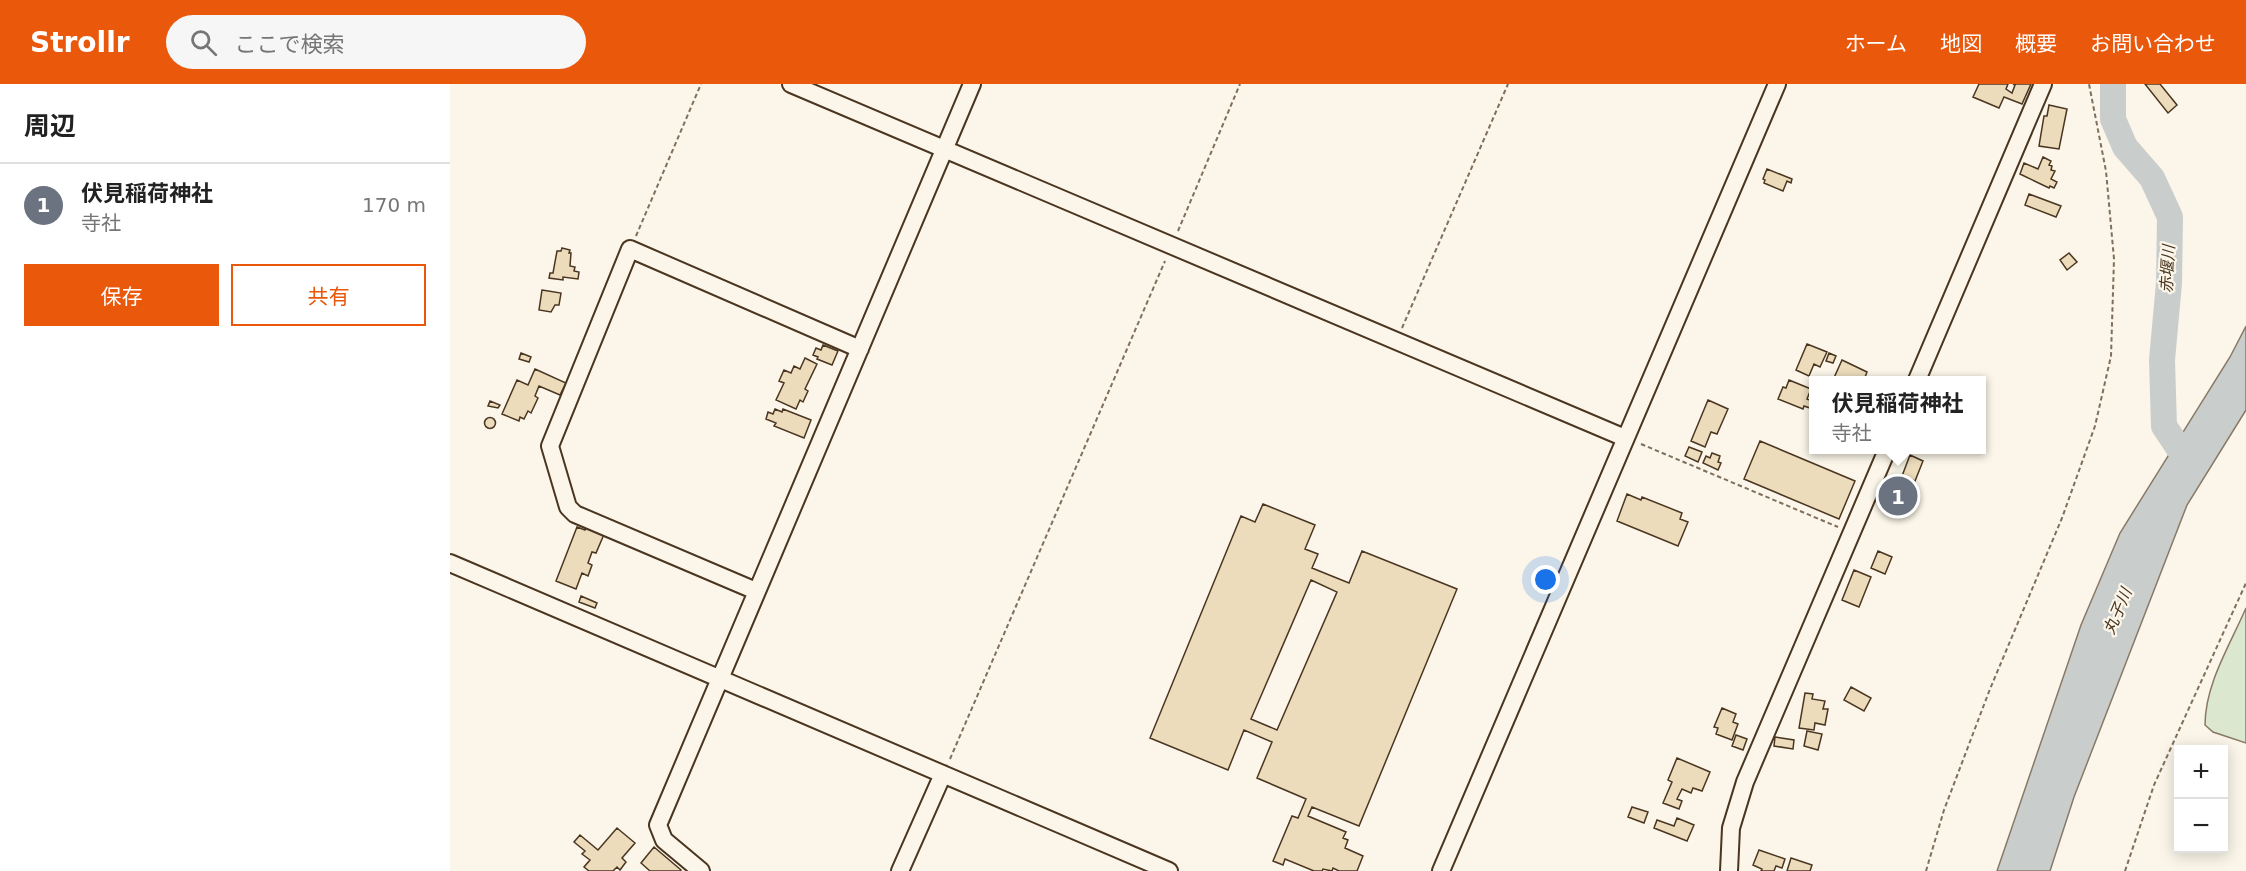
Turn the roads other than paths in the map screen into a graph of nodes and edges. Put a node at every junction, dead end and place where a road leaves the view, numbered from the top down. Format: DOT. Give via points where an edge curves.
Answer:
graph roads {
  1 [pos="791,84"];
  2 [pos="972,84"];
  3 [pos="1777,84"];
  4 [pos="2043,84"];
  5 [pos="945,149"];
  6 [pos="860,349"];
  7 [pos="1919,376"];
  8 [pos="1625,438"];
  9 [pos="1885,454"];
  10 [pos="450,563"];
  11 [pos="756,591"];
  12 [pos="719,677"];
  13 [pos="943,774"];
  14 [pos="700,871"];
  15 [pos="900,871"];
  16 [pos="1169,871"];
  17 [pos="1441,871"];
  18 [pos="1729,871"];
  1 -- 5 [label="street"];
  2 -- 5 [label="street"];
  3 -- 8 [label="street"];
  4 -- 7 [label="street"];
  5 -- 6 [label="street"];
  5 -- 8 [label="street"];
  6 -- 11 [label="street"];
  6 -- 11 [label="street" via="630,249 550,446 568,507 575,514"];
  8 -- 17 [label="street"];
  9 -- 18 [label="street" via="1745,782 1731,828"];
  10 -- 12 [label="street"];
  11 -- 12 [label="street"];
  12 -- 13 [label="street"];
  12 -- 14 [label="street" via="658,825 664,840"];
  13 -- 15 [label="street"];
  13 -- 16 [label="street"];
}
